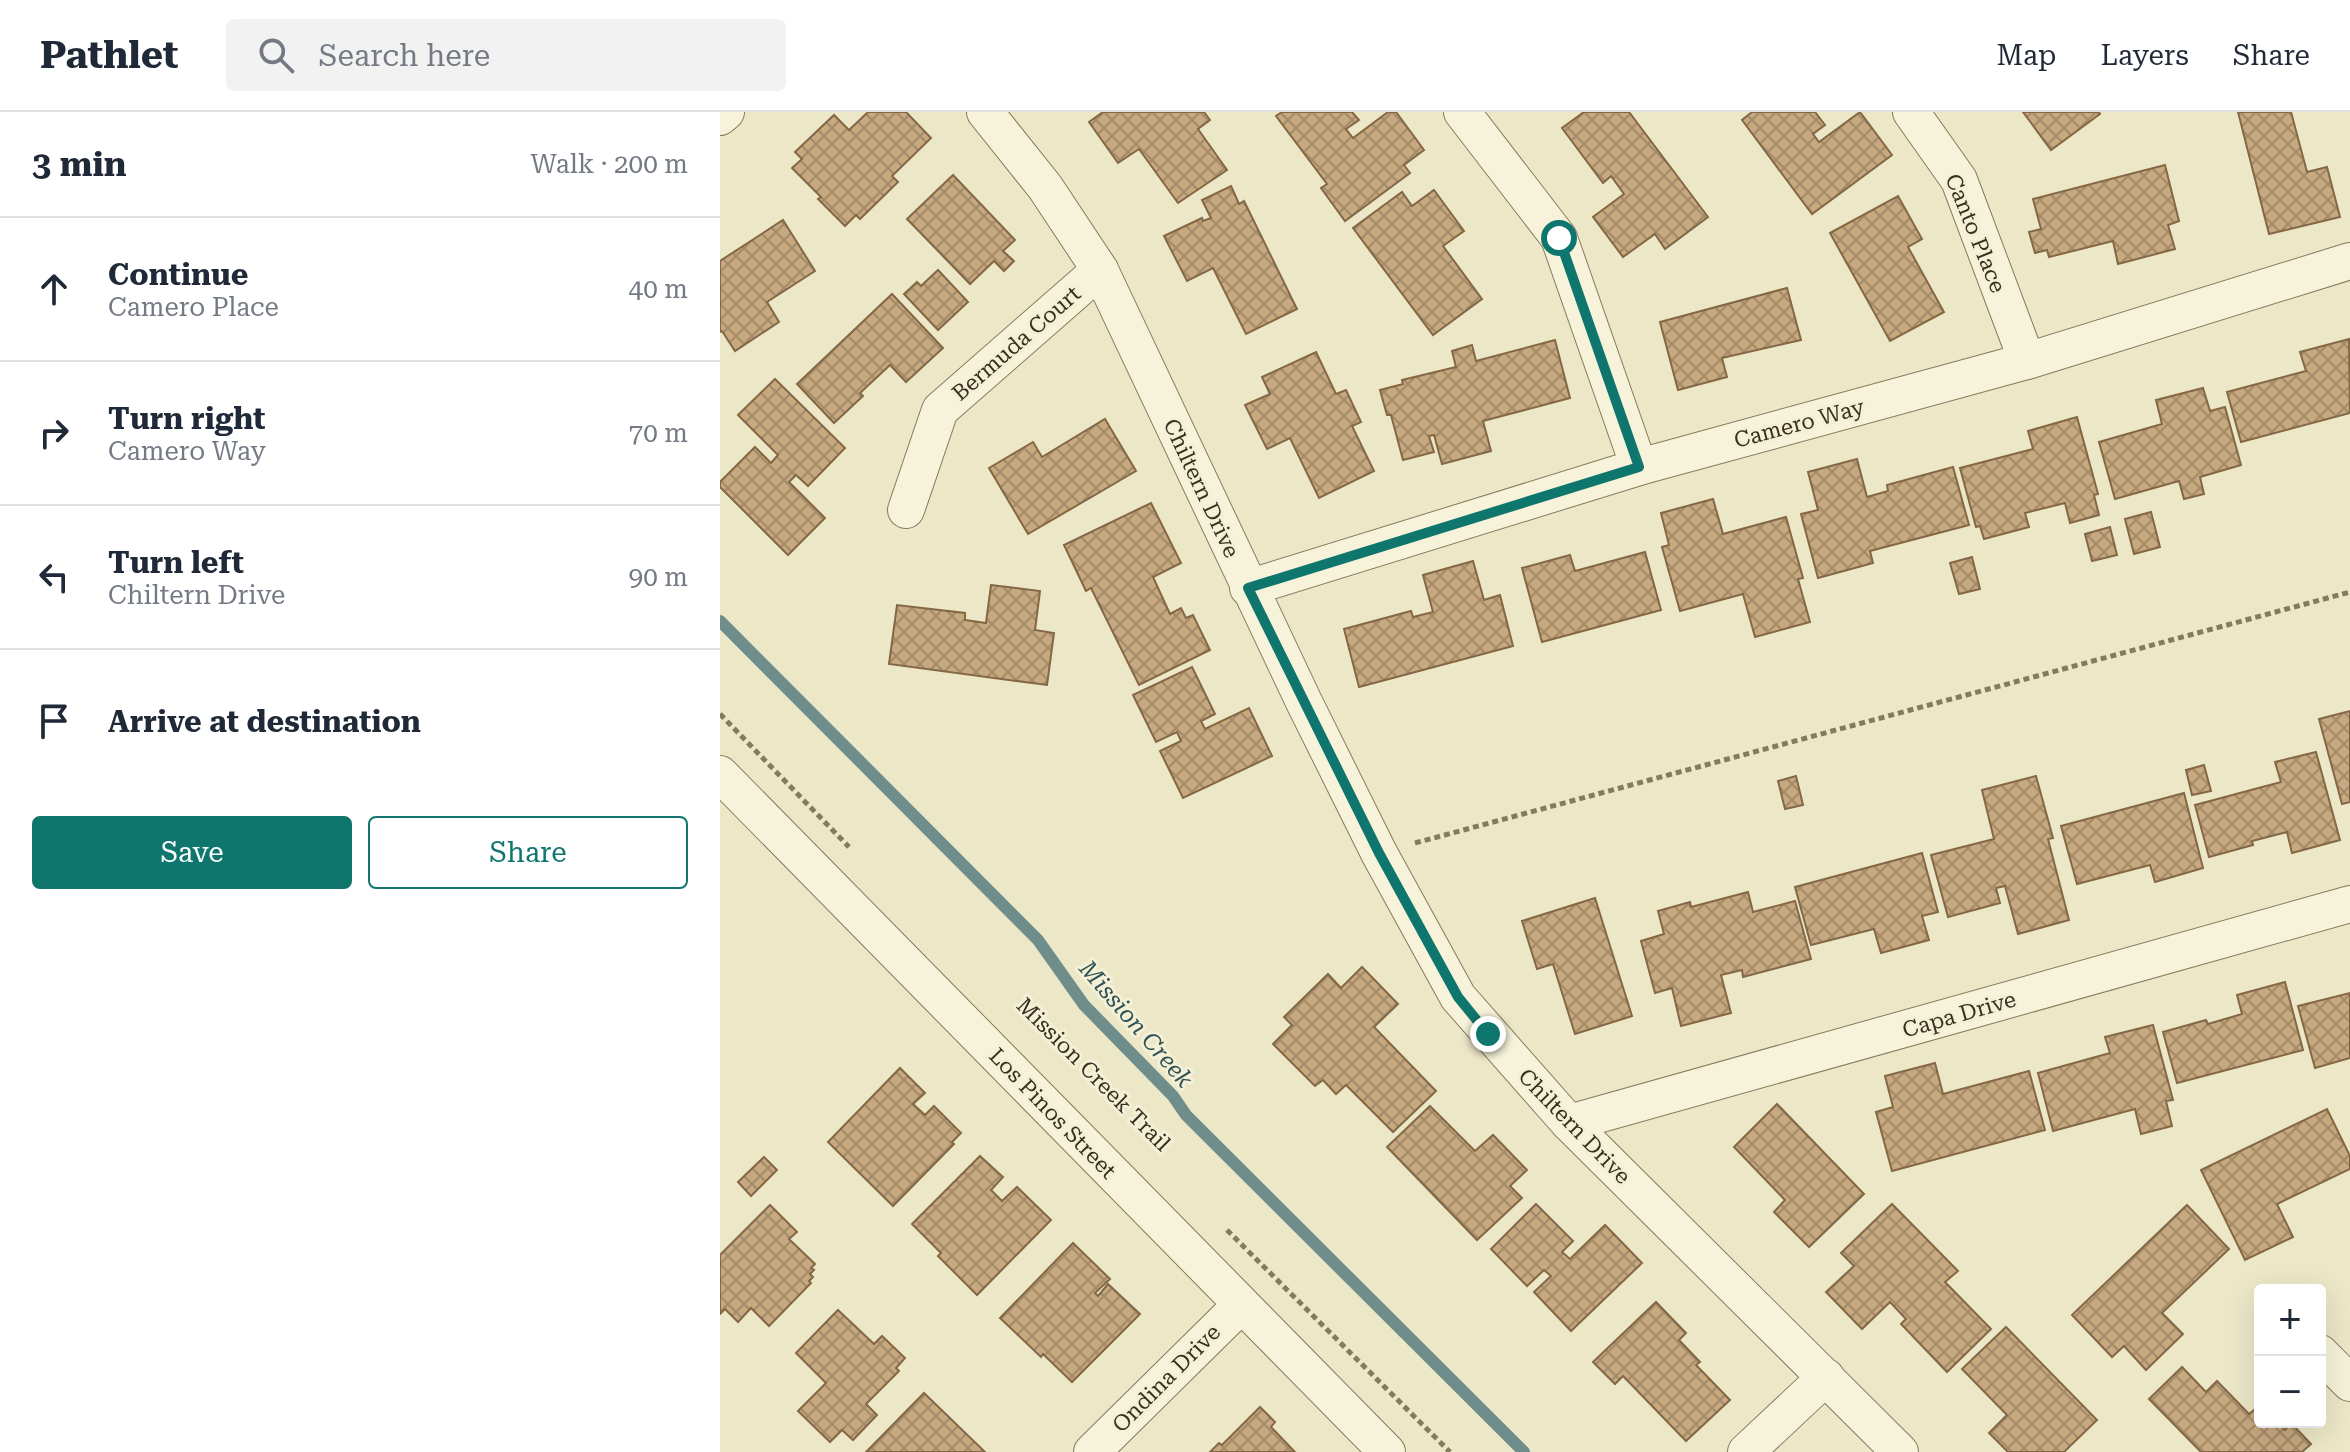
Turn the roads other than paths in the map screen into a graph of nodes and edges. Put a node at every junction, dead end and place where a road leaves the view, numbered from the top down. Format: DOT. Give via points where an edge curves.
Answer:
graph roads {
  1 [pos="726,112"];
  2 [pos="985,112"];
  3 [pos="1462,112"];
  4 [pos="1911,112"];
  5 [pos="720,117"];
  6 [pos="2350,261"];
  7 [pos="1100,270"];
  8 [pos="2027,361"];
  9 [pos="1639,467"];
  10 [pos="906,510"];
  11 [pos="1248,588"];
  12 [pos="720,774"];
  13 [pos="2350,904"];
  14 [pos="1569,1123"];
  15 [pos="1241,1305"];
  16 [pos="2323,1356"];
  17 [pos="1826,1377"];
  18 [pos="2350,1383"];
  19 [pos="1092,1452"];
  20 [pos="1387,1452"];
  21 [pos="1746,1452"];
  22 [pos="1900,1452"];
  1 -- 5 [label="street"];
  2 -- 7 [label="street, Chiltern Drive" via="1045,187"];
  3 -- 9 [label="street" via="1559,238"];
  4 -- 8 [label="street, Canto Place" via="1959,180"];
  6 -- 8 [label="street, Camero Way"];
  7 -- 10 [label="street, Bermuda Court" via="940,410"];
  7 -- 11 [label="street, Chiltern Drive"];
  8 -- 9 [label="street, Camero Way"];
  9 -- 11 [label="street, Camero Way"];
  11 -- 14 [label="street, Chiltern Drive" via="1379,853 1458,997"];
  12 -- 15 [label="street, Los Pinos Street"];
  13 -- 14 [label="street, Capa Drive"];
  14 -- 17 [label="street, Chiltern Drive"];
  15 -- 19 [label="street, Ondina Drive"];
  15 -- 20 [label="street, Los Pinos Street"];
  16 -- 18 [label="street"];
  17 -- 21 [label="street"];
  17 -- 22 [label="street, Chiltern Drive"];
}
